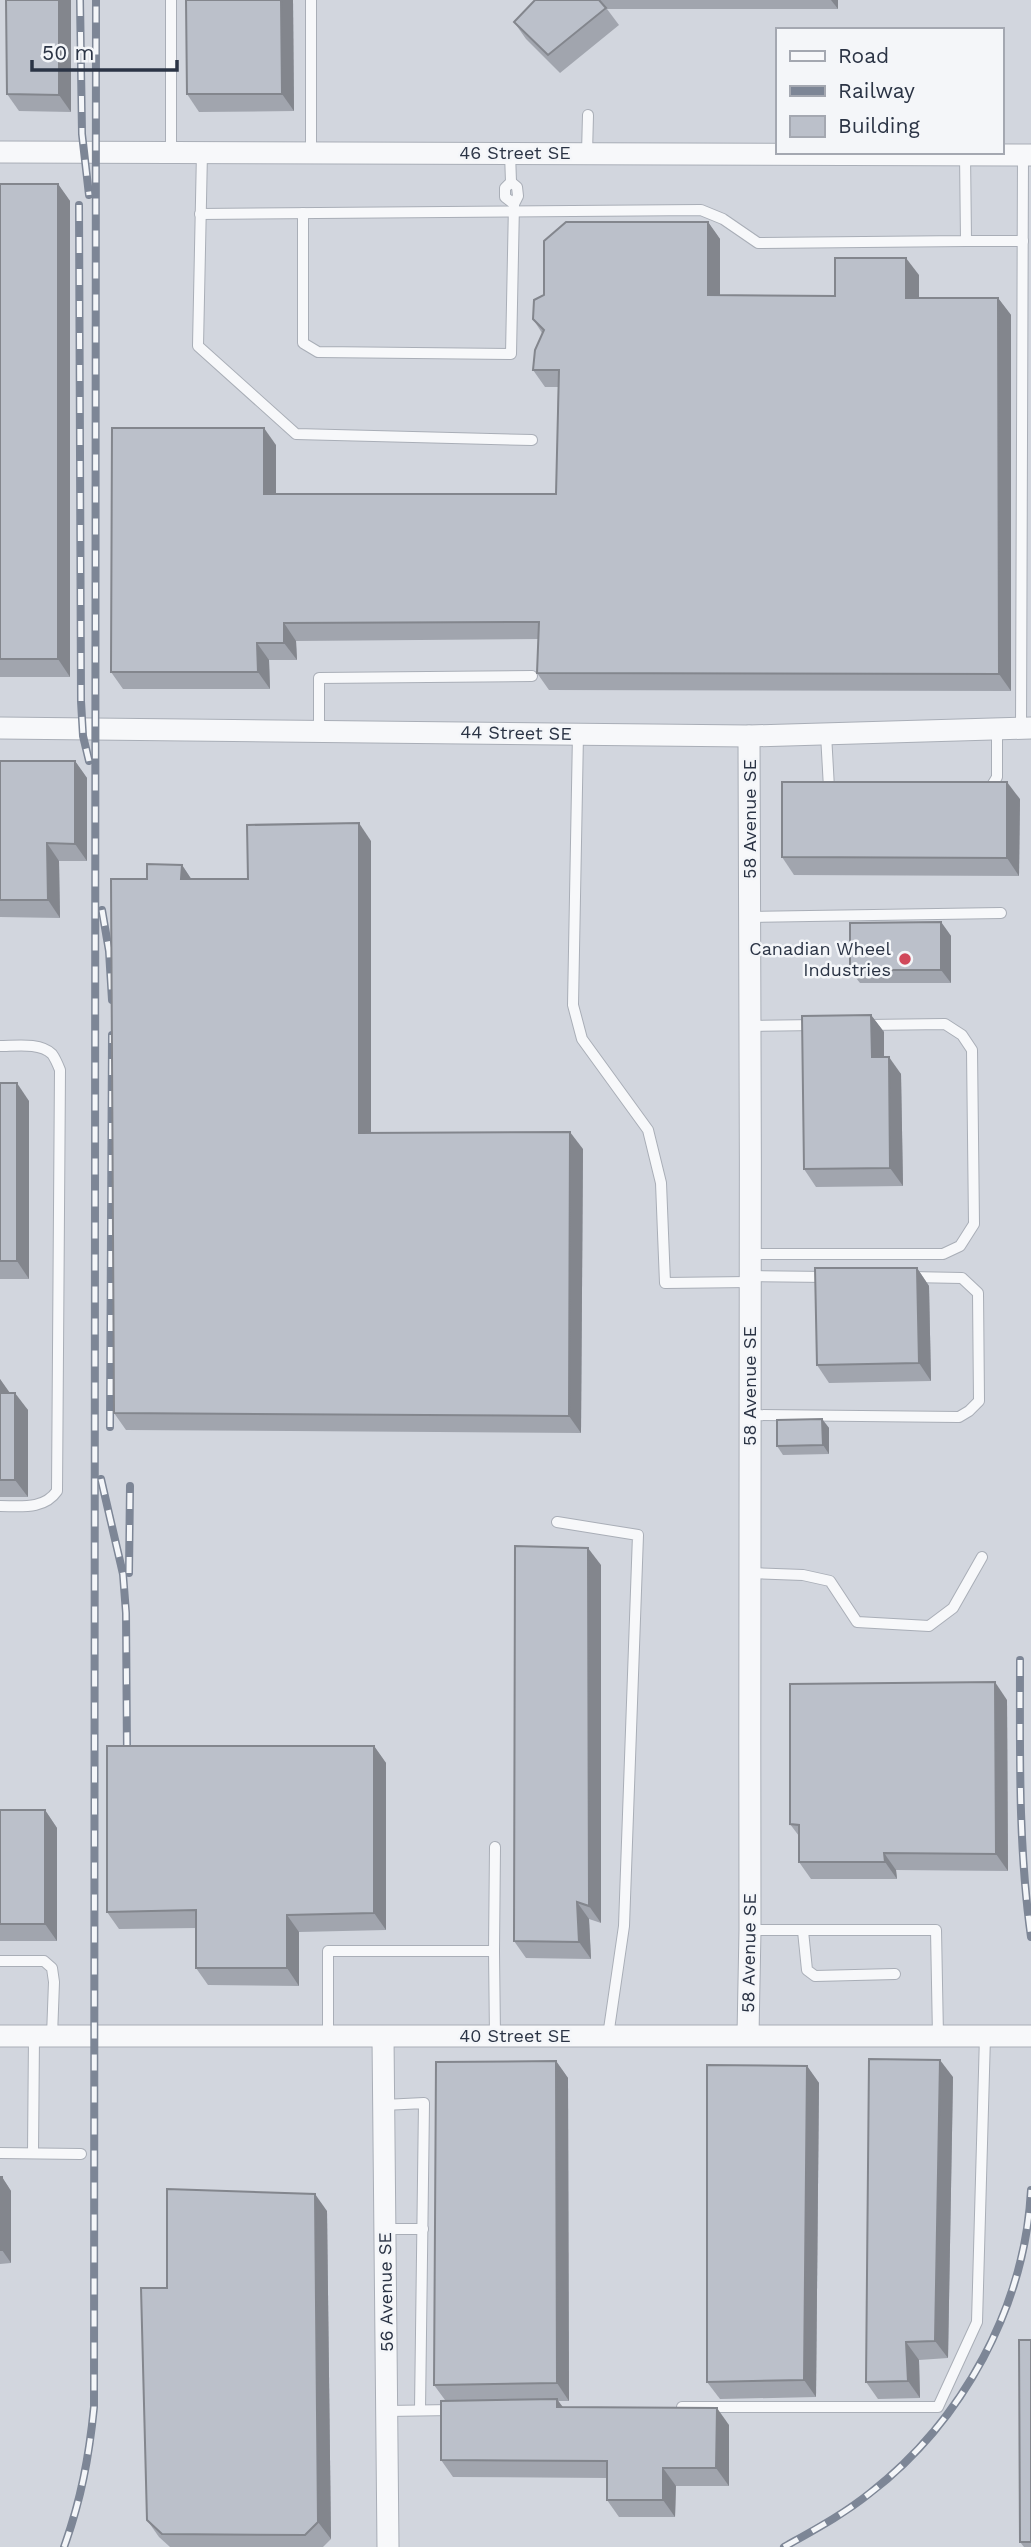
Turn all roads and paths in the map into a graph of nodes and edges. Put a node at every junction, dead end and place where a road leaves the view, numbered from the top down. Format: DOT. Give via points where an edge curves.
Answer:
graph roads {
  1 [pos="171,0"];
  2 [pos="310,0"];
  3 [pos="588,115"];
  4 [pos="0,152"];
  5 [pos="171,152"];
  6 [pos="202,152"];
  7 [pos="311,153"];
  8 [pos="510,153"];
  9 [pos="587,153"];
  10 [pos="776,153"];
  11 [pos="965,154"];
  12 [pos="1027,155"];
  13 [pos="514,207"];
  14 [pos="303,213"];
  15 [pos="200,214"];
  16 [pos="966,241"];
  17 [pos="1023,241"];
  18 [pos="532,440"];
  19 [pos="532,676"];
  20 [pos="0,728"];
  21 [pos="1026,728"];
  22 [pos="997,729"];
  23 [pos="319,731"];
  24 [pos="578,734"];
  25 [pos="826,734"];
  26 [pos="750,736"];
  27 [pos="977,787"];
  28 [pos="843,788"];
  29 [pos="1001,914"];
  30 [pos="751,917"];
  31 [pos="825,1025"];
  32 [pos="851,1025"];
  33 [pos="751,1026"];
  34 [pos="0,1046"];
  35 [pos="749,1254"];
  36 [pos="841,1277"];
  37 [pos="894,1277"];
  38 [pos="749,1279"];
  39 [pos="750,1415"];
  40 [pos="0,1506"];
  41 [pos="557,1522"];
  42 [pos="982,1557"];
  43 [pos="749,1573"];
  44 [pos="495,1847"];
  45 [pos="750,1930"];
  46 [pos="803,1931"];
  47 [pos="494,1951"];
  48 [pos="0,1961"];
  49 [pos="895,1973"];
  50 [pos="748,2035"];
  51 [pos="0,2036"];
  52 [pos="43,2036"];
  53 [pos="328,2036"];
  54 [pos="495,2036"];
  55 [pos="608,2036"];
  56 [pos="938,2036"];
  57 [pos="985,2036"];
  58 [pos="1031,2036"];
  59 [pos="383,2037"];
  60 [pos="384,2105"];
  61 [pos="0,2153"];
  62 [pos="33,2153"];
  63 [pos="81,2154"];
  64 [pos="385,2229"];
  65 [pos="423,2229"];
  66 [pos="682,2407"];
  67 [pos="420,2410"];
  68 [pos="460,2410"];
  69 [pos="387,2411"];
  70 [pos="388,2547"];
  1 -- 5 [label="lane"];
  2 -- 7 [label="lane"];
  3 -- 9 [label="lane"];
  4 -- 5 [label="street, 46 Street SE"];
  5 -- 6 [label="street, 46 Street SE"];
  6 -- 7 [label="street, 46 Street SE"];
  6 -- 15 [label="lane"];
  7 -- 8 [label="street, 46 Street SE"];
  8 -- 9 [label="street, 46 Street SE"];
  8 -- 13 [label="lane" via="511,183 505,188 505,197"];
  9 -- 10 [label="street, 46 Street SE"];
  11 -- 12 [label="street, 46 Street SE"];
  11 -- 16 [label="lane"];
  12 -- 17 [label="lane"];
  13 -- 14 [label="lane"];
  13 -- 14 [label="lane" via="511,354 318,352 303,343"];
  13 -- 16 [label="lane" via="701,210 758,243"];
  14 -- 15 [label="lane"];
  15 -- 18 [label="lane" via="198,346 296,434"];
  16 -- 17 [label="lane"];
  17 -- 21 [label="lane"];
  19 -- 23 [label="lane" via="319,678"];
  20 -- 23 [label="street, 44 Street SE"];
  21 -- 22 [label="street, 44 Street SE"];
  22 -- 25 [label="street, 44 Street SE"];
  22 -- 27 [label="lane" via="997,777 990,787"];
  23 -- 24 [label="street, 44 Street SE"];
  24 -- 26 [label="street, 44 Street SE"];
  24 -- 38 [label="lane" via="572,965 573,1005 582,1039 648,1130 661,1183 665,1283"];
  25 -- 26 [label="street, 44 Street SE"];
  25 -- 28 [label="lane" via="824,788"];
  26 -- 30 [label="street, 58 Avenue SE"];
  29 -- 30 [label="lane"];
  30 -- 33 [label="street, 58 Avenue SE"];
  31 -- 33 [label="lane"];
  32 -- 35 [label="lane" via="945,1024 962,1035 972,1050 974,1224 960,1246 943,1254"];
  33 -- 35 [label="street, 58 Avenue SE"];
  34 -- 40 [label="lane" via="44,1049 60,1070 57,1491 46,1503"];
  35 -- 38 [label="street, 58 Avenue SE"];
  36 -- 38 [label="lane"];
  37 -- 39 [label="lane" via="962,1278 978,1293 979,1401 969,1411 959,1417"];
  38 -- 39 [label="street, 58 Avenue SE"];
  39 -- 43 [label="street, 58 Avenue SE"];
  41 -- 55 [label="lane" via="638,1535 624,1926"];
  42 -- 43 [label="lane" via="953,1608 929,1626 858,1622 830,1581"];
  43 -- 45 [label="street, 58 Avenue SE"];
  44 -- 47 [label="lane"];
  45 -- 46 [label="lane"];
  45 -- 50 [label="street, 58 Avenue SE"];
  46 -- 49 [label="lane" via="807,1970 815,1976"];
  46 -- 56 [label="lane" via="936,1930"];
  47 -- 53 [label="lane" via="328,1951"];
  47 -- 54 [label="lane"];
  48 -- 52 [label="lane" via="44,1961 52,1968 54,1982"];
  50 -- 55 [label="street, 40 Street SE"];
  50 -- 56 [label="street, 40 Street SE"];
  51 -- 52 [label="street, 40 Street SE"];
  52 -- 53 [label="street, 40 Street SE"];
  52 -- 62 [label="lane"];
  53 -- 59 [label="street, 40 Street SE"];
  54 -- 55 [label="street, 40 Street SE"];
  54 -- 59 [label="street, 40 Street SE"];
  56 -- 57 [label="street, 40 Street SE"];
  57 -- 58 [label="street, 40 Street SE"];
  57 -- 66 [label="lane" via="977,2322 938,2407"];
  59 -- 60 [label="street, 56 Avenue SE"];
  60 -- 64 [label="street, 56 Avenue SE"];
  60 -- 65 [label="lane" via="424,2104"];
  61 -- 62 [label="lane"];
  62 -- 63 [label="lane"];
  64 -- 65 [label="lane"];
  64 -- 69 [label="street, 56 Avenue SE"];
  65 -- 67 [label="lane"];
  67 -- 68 [label="lane"];
  67 -- 69 [label="lane"];
  69 -- 70 [label="street, 56 Avenue SE"];
}
